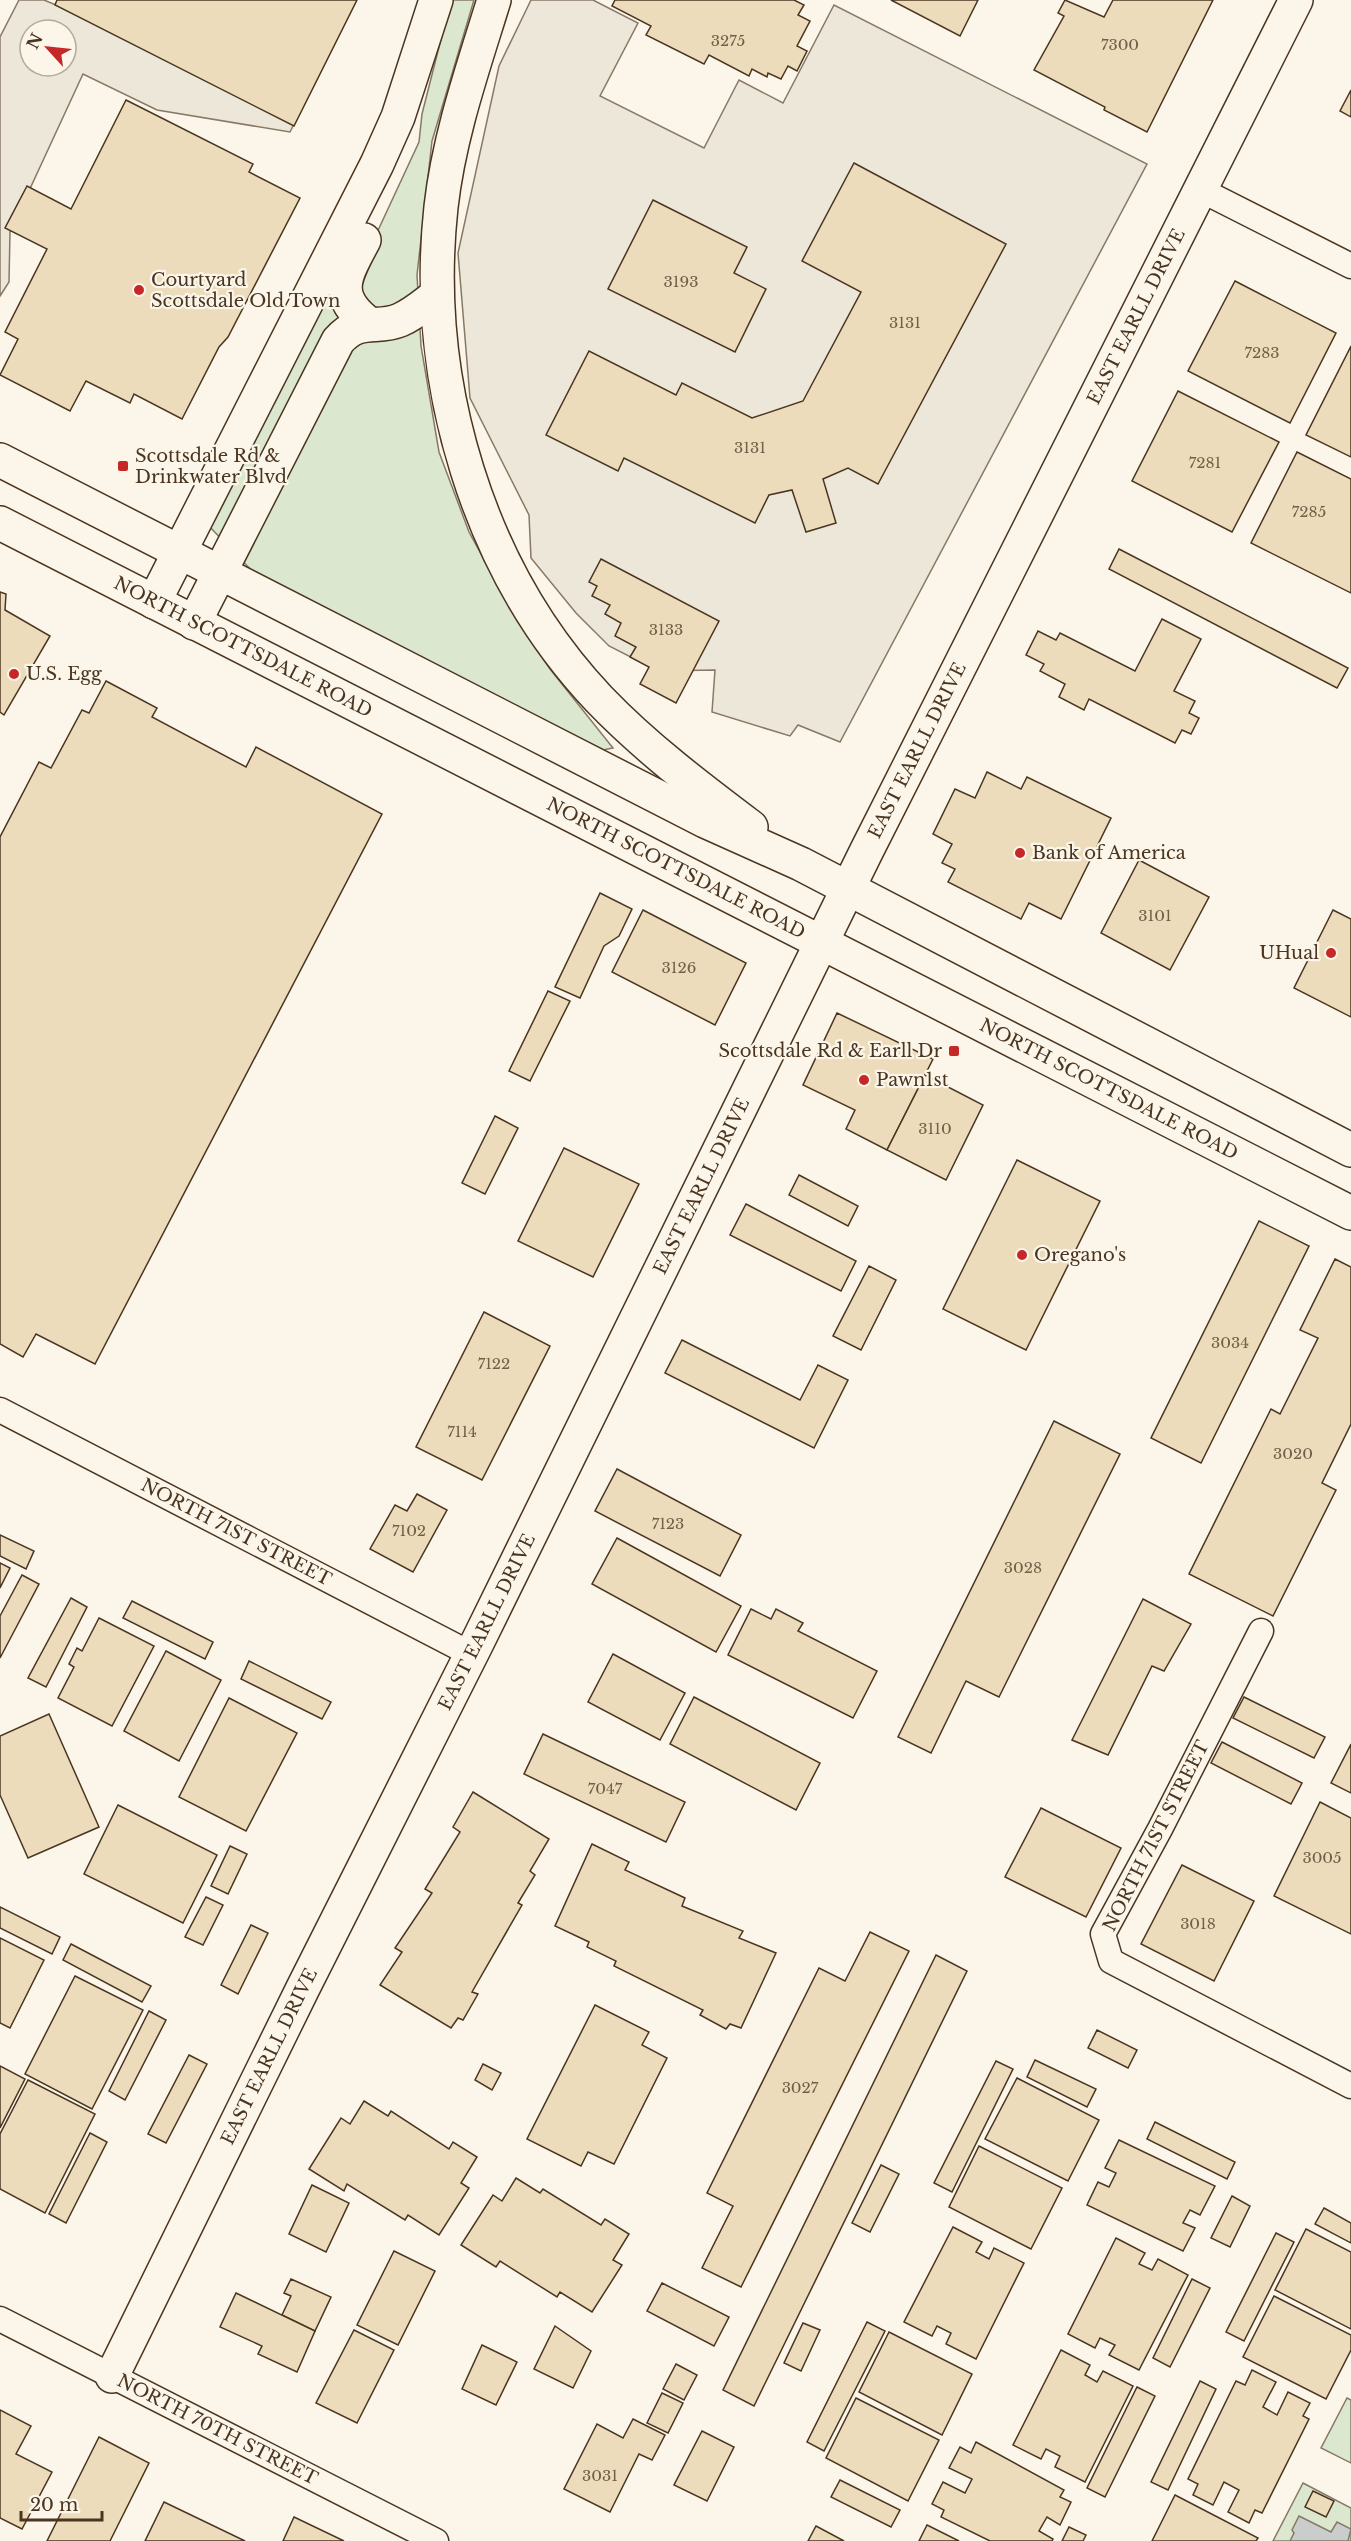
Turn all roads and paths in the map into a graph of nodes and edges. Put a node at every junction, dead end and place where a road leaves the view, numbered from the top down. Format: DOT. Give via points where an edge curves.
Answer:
graph roads {
  1 [pos="436,0"];
  2 [pos="494,0"];
  3 [pos="1296,0"];
  4 [pos="406,95"];
  5 [pos="1201,190"];
  6 [pos="1351,266"];
  7 [pos="436,295"];
  8 [pos="368,323"];
  9 [pos="0,460"];
  10 [pos="0,523"];
  11 [pos="179,552"];
  12 [pos="219,573"];
  13 [pos="154,602"];
  14 [pos="194,623"];
  15 [pos="801,864"];
  16 [pos="848,889"];
  17 [pos="822,942"];
  18 [pos="1351,1150"];
  19 [pos="1351,1214"];
  20 [pos="0,1410"];
  21 [pos="1261,1631"];
  22 [pos="471,1654"];
  23 [pos="1351,2086"];
  24 [pos="0,2319"];
  25 [pos="112,2376"];
  26 [pos="436,2541"];
  1 -- 4 [label="main road"];
  2 -- 7 [label="main road" via="449,158 441,206"];
  3 -- 5 [label="main road, EAST EARLL DRIVE"];
  4 -- 8 [label="main road" via="387,195 344,281 349,304"];
  4 -- 11 [label="main road" via="370,180"];
  5 -- 6 [label="street"];
  5 -- 16 [label="main road, EAST EARLL DRIVE"];
  7 -- 8 [label="main road" via="402,319"];
  7 -- 15 [label="main road" via="448,394 472,487 512,577 537,618 597,697 642,741"];
  8 -- 12 [label="main road" via="344,334 333,349"];
  9 -- 11 [label="main road"];
  10 -- 13 [label="main road, NORTH SCOTTSDALE ROAD"];
  11 -- 12 [label="main road"];
  11 -- 13 [label="main road"];
  12 -- 14 [label="main road"];
  12 -- 15 [label="main road" via="705,821"];
  13 -- 14 [label="main road, NORTH SCOTTSDALE ROAD"];
  14 -- 17 [label="main road, NORTH SCOTTSDALE ROAD"];
  15 -- 16 [label="main road"];
  16 -- 17 [label="main road, EAST EARLL DRIVE"];
  16 -- 18 [label="main road"];
  17 -- 19 [label="main road, NORTH SCOTTSDALE ROAD"];
  17 -- 22 [label="main road, EAST EARLL DRIVE"];
  20 -- 22 [label="street, NORTH 71ST STREET"];
  21 -- 23 [label="street, NORTH 71ST STREET" via="1103,1934 1111,1961"];
  22 -- 25 [label="main road, EAST EARLL DRIVE"];
  24 -- 25 [label="street, NORTH 70TH STREET"];
  25 -- 26 [label="street, NORTH 70TH STREET"];
}
